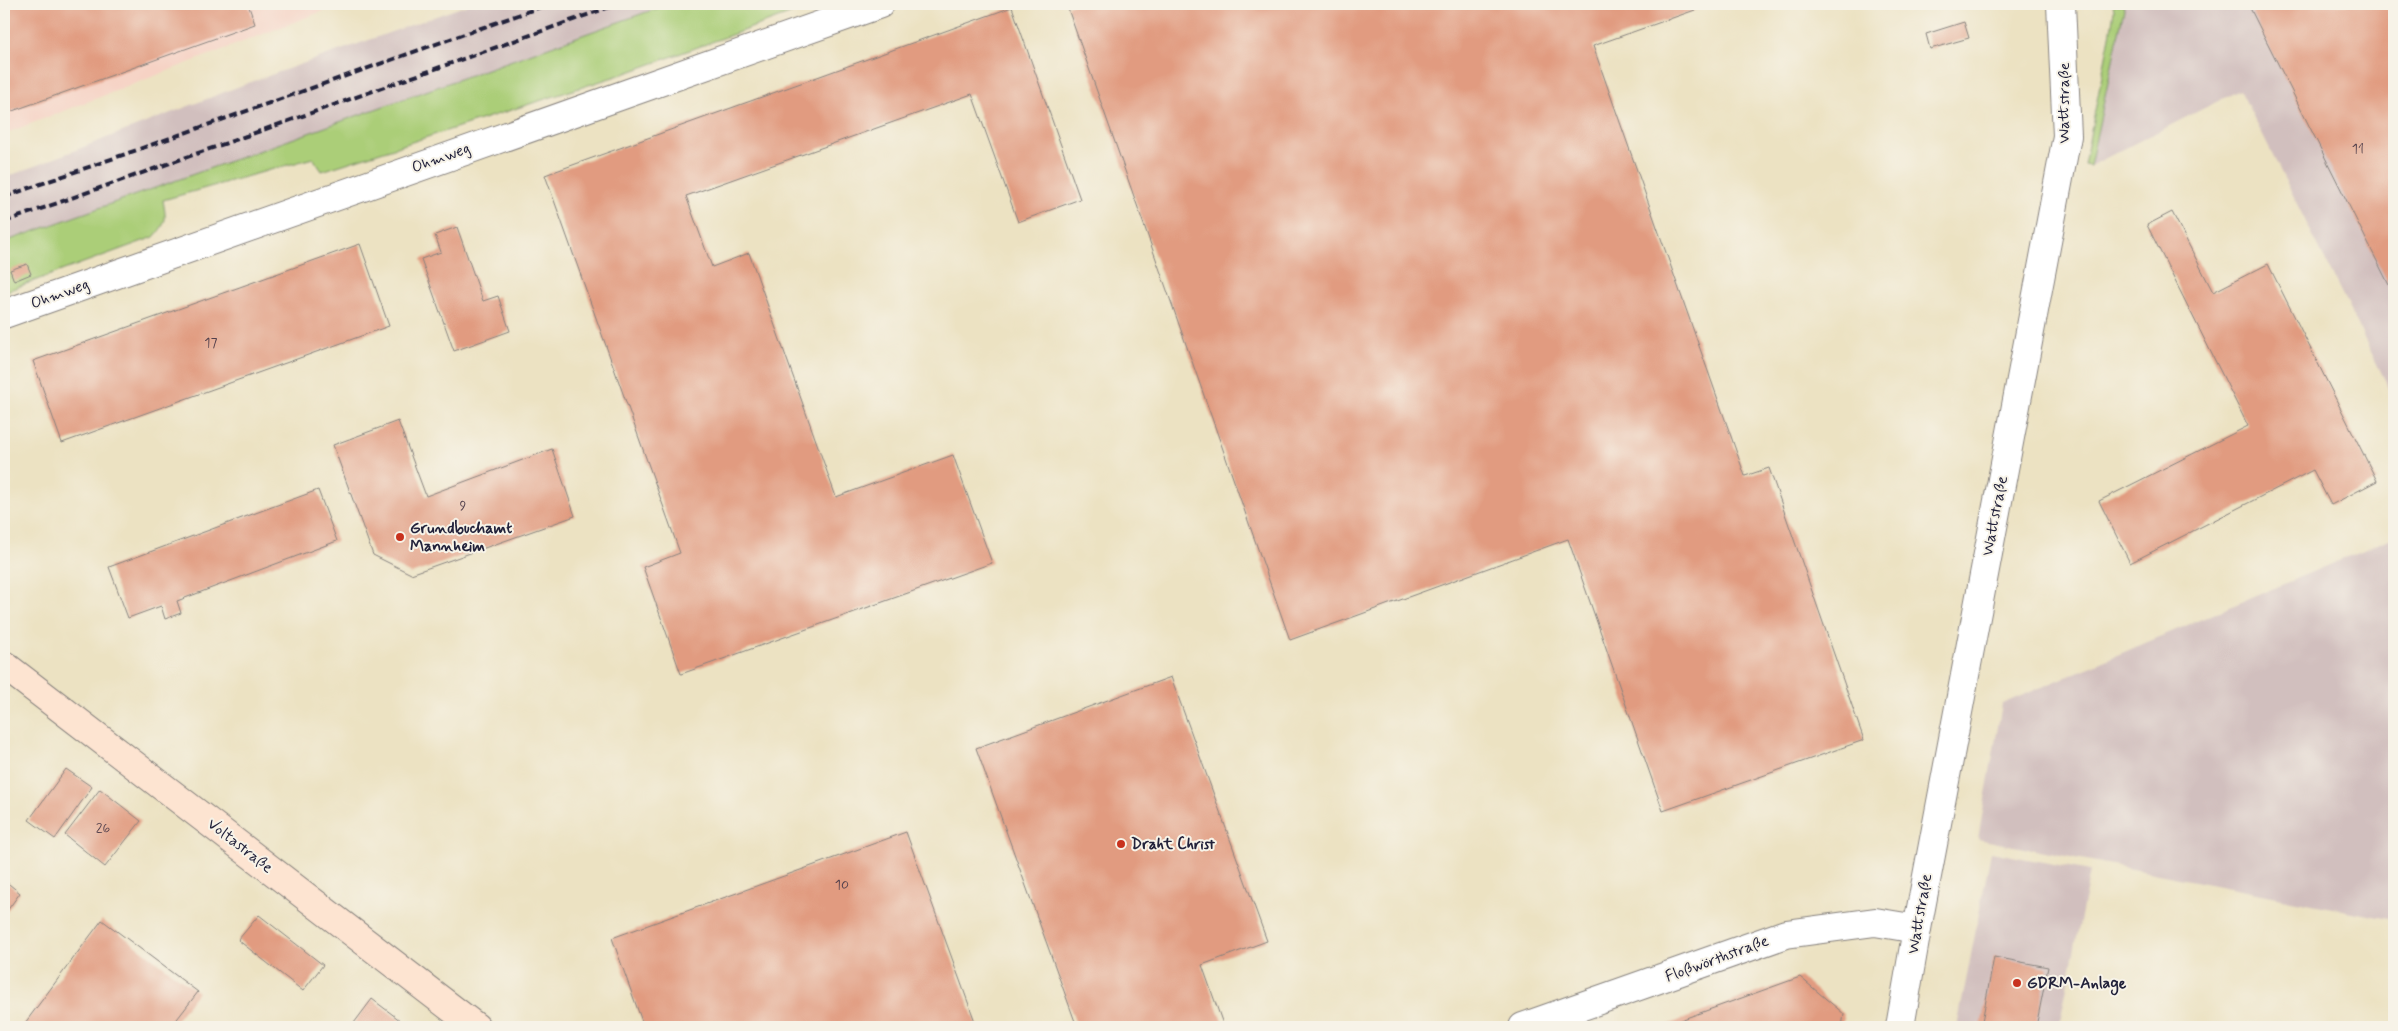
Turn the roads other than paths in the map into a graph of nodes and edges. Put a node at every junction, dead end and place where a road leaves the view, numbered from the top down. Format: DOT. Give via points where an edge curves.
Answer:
graph roads {
  1 [pos="880,4"];
  2 [pos="2062,4"];
  3 [pos="4,314"];
  4 [pos="4,665"];
  5 [pos="1917,929"];
  6 [pos="476,1027"];
  7 [pos="1523,1027"];
  8 [pos="1900,1027"];
  1 -- 3 [label="street, Ohmweg"];
  2 -- 5 [label="street, Wattstraße" via="2067,136"];
  4 -- 6 [label="main road, Voltastraße"];
  5 -- 7 [label="street, Floßwörthstraße" via="1875,922 1786,934"];
  5 -- 8 [label="street, Wattstraße"];
}
